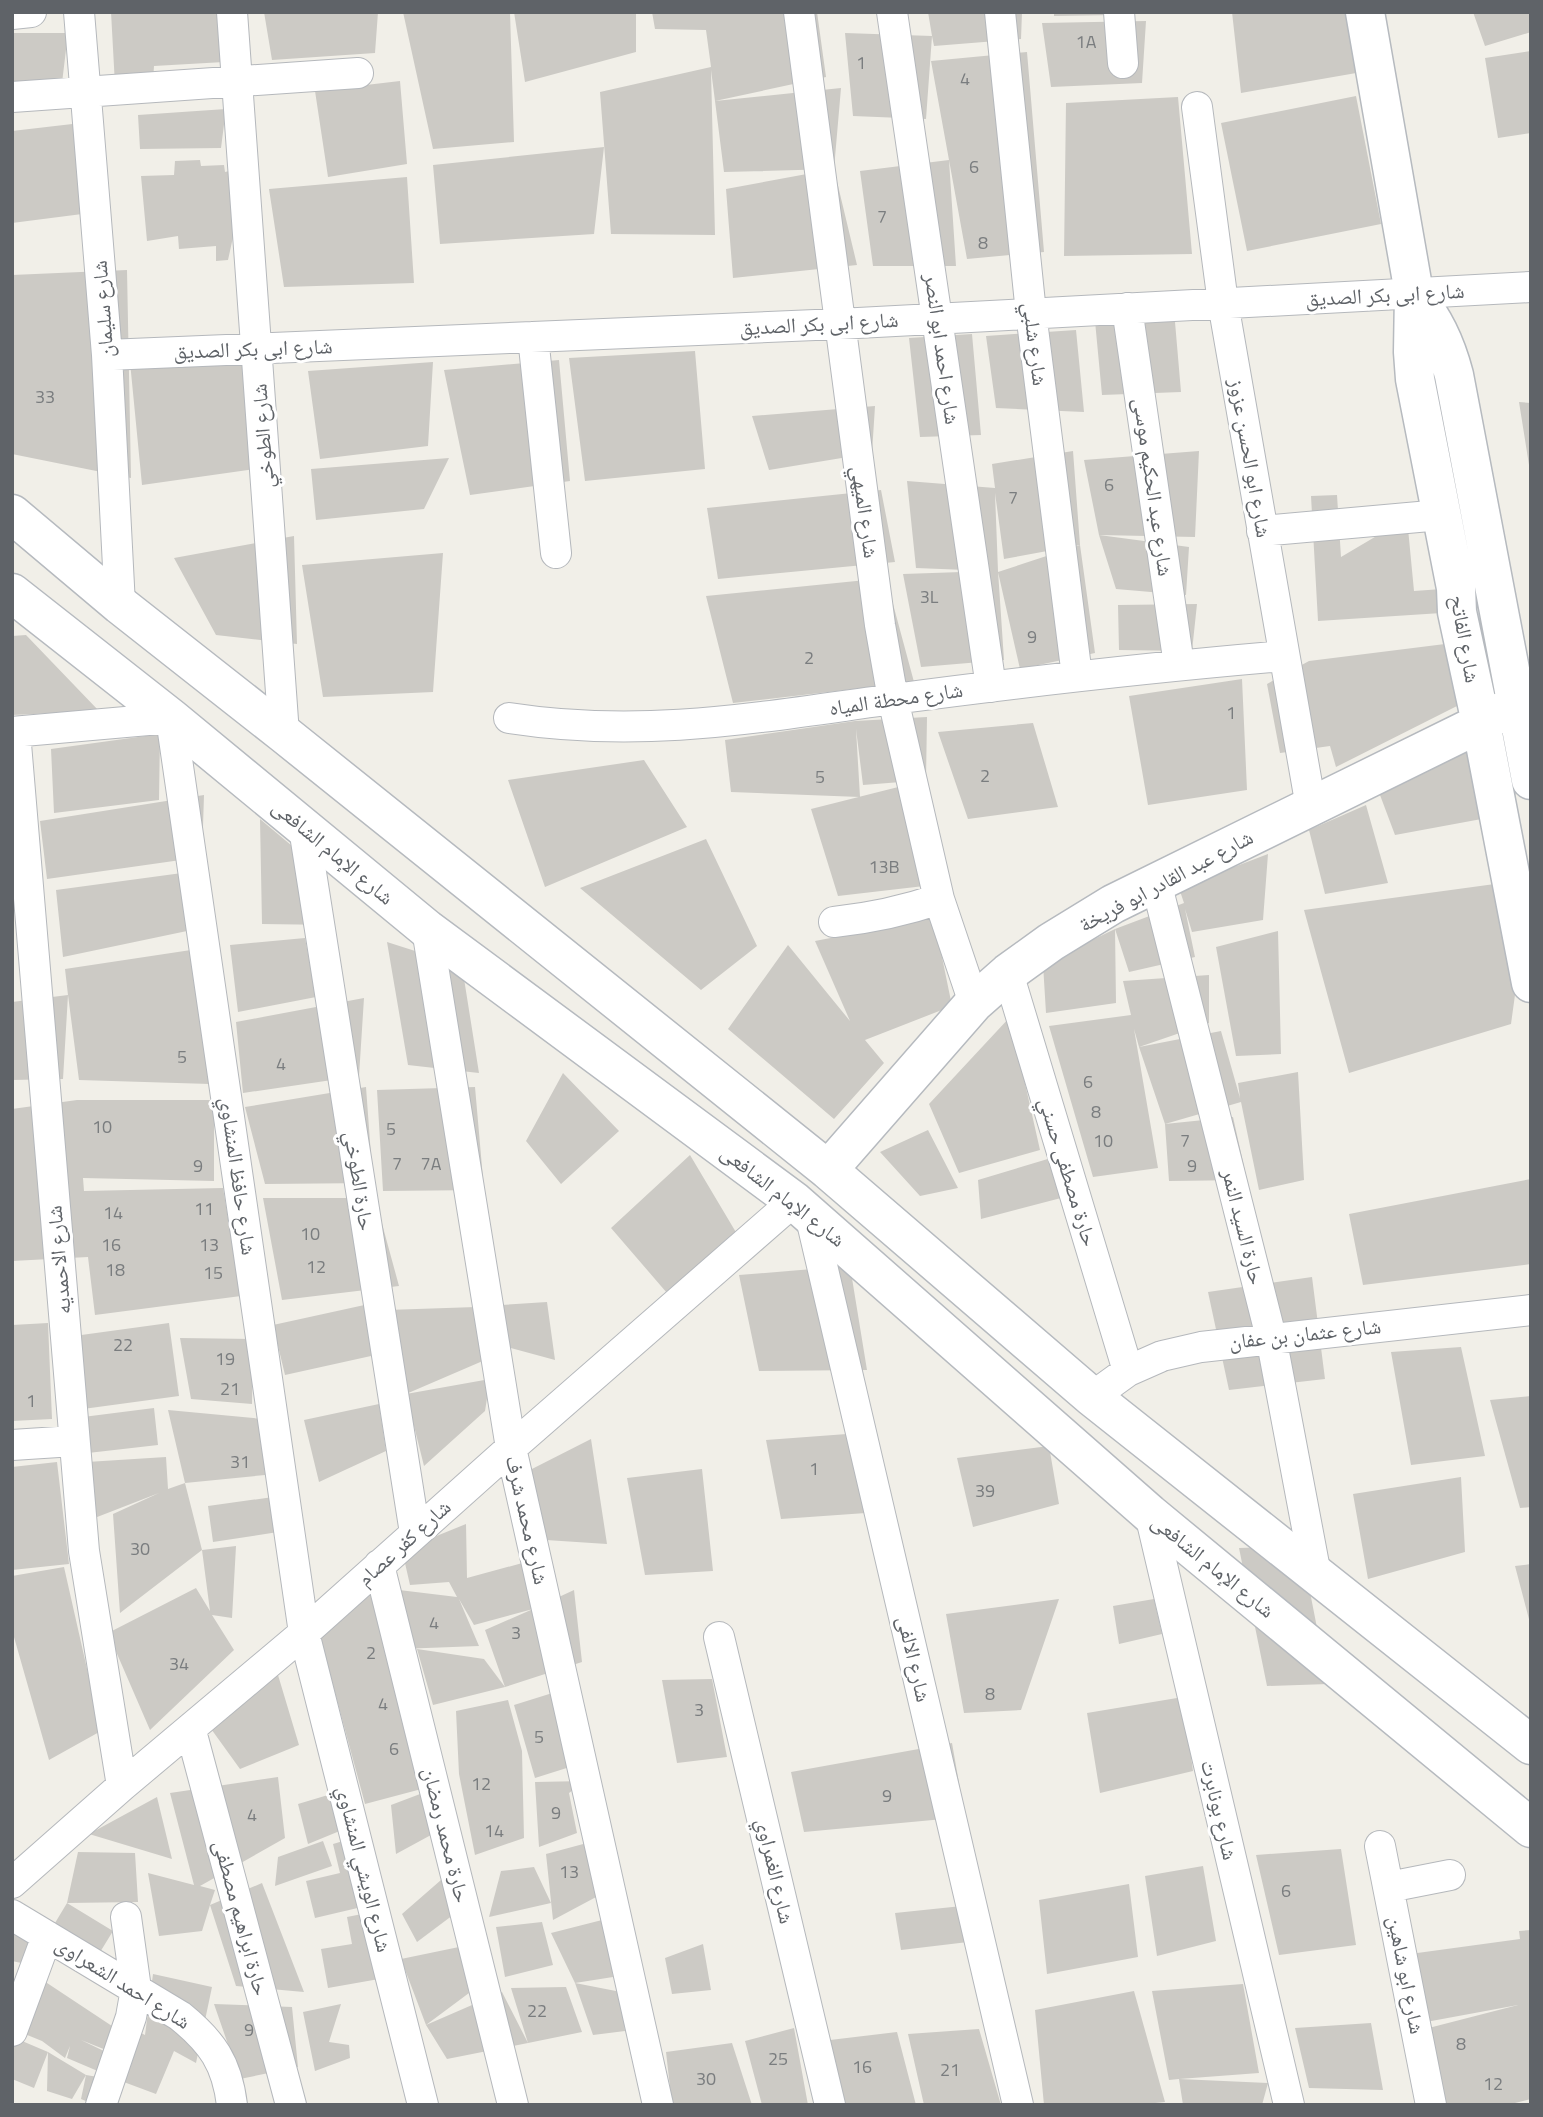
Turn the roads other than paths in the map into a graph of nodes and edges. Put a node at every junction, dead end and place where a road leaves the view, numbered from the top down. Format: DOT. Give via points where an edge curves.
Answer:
graph roads {
  1 [pos="31,12"];
  2 [pos="79,12"];
  3 [pos="232,12"];
  4 [pos="799,12"];
  5 [pos="892,12"];
  6 [pos="999,12"];
  7 [pos="1119,12"];
  8 [pos="1365,12"];
  9 [pos="12,14"];
  10 [pos="1123,63"];
  11 [pos="358,73"];
  12 [pos="236,81"];
  13 [pos="85,92"];
  14 [pos="12,97"];
  15 [pos="1197,107"];
  16 [pos="1531,287"];
  17 [pos="1414,293"];
  18 [pos="1223,303"];
  19 [pos="1127,308"];
  20 [pos="1031,313"];
  21 [pos="938,318"];
  22 [pos="839,324"];
  23 [pos="533,337"];
  24 [pos="256,349"];
  25 [pos="107,355"];
  26 [pos="12,514"];
  27 [pos="1441,514"];
  28 [pos="1262,531"];
  29 [pos="556,553"];
  30 [pos="12,593"];
  31 [pos="120,605"];
  32 [pos="1284,656"];
  33 [pos="1179,665"];
  34 [pos="1077,676"];
  35 [pos="991,687"];
  36 [pos="893,699"];
  37 [pos="1523,700"];
  38 [pos="171,718"];
  39 [pos="509,718"];
  40 [pos="1481,723"];
  41 [pos="13,732"];
  42 [pos="284,734"];
  43 [pos="1531,780"];
  44 [pos="1311,807"];
  45 [pos="304,828"];
  46 [pos="1156,882"];
  47 [pos="939,899"];
  48 [pos="834,922"];
  49 [pos="427,929"];
  50 [pos="1008,973"];
  51 [pos="1531,983"];
  52 [pos="974,1003"];
  53 [pos="828,1170"];
  54 [pos="802,1208"];
  55 [pos="1531,1310"];
  56 [pos="1271,1337"];
  57 [pos="1128,1371"];
  58 [pos="1092,1396"];
  59 [pos="74,1441"];
  60 [pos="12,1445"];
  61 [pos="511,1448"];
  62 [pos="1150,1514"];
  63 [pos="415,1533"];
  64 [pos="379,1565"];
  65 [pos="1316,1575"];
  66 [pos="304,1633"];
  67 [pos="719,1637"];
  68 [pos="191,1731"];
  69 [pos="1531,1745"];
  70 [pos="122,1786"];
  71 [pos="1531,1828"];
  72 [pos="1380,1846"];
  73 [pos="1450,1875"];
  74 [pos="12,1883"];
  75 [pos="1388,1887"];
  76 [pos="12,1914"];
  77 [pos="126,1917"];
  78 [pos="47,1936"];
  79 [pos="136,1989"];
  80 [pos="12,2031"];
  81 [pos="101,2105"];
  82 [pos="232,2105"];
  83 [pos="291,2105"];
  84 [pos="423,2105"];
  85 [pos="513,2105"];
  86 [pos="658,2105"];
  87 [pos="830,2105"];
  88 [pos="1018,2105"];
  89 [pos="1289,2105"];
  90 [pos="1431,2105"];
  1 -- 9 [label="street"];
  2 -- 13 [label="street, شارع سليمان"];
  3 -- 12 [label="street, شارع الطوخي"];
  4 -- 22 [label="street, شارع الميهي"];
  5 -- 21 [label="street, شارع احمد ابو النصر"];
  6 -- 20 [label="street, شارع شلبي"];
  7 -- 10 [label="street"];
  8 -- 17 [label="main road, شارع الفاتح"];
  11 -- 12 [label="street"];
  12 -- 13 [label="street"];
  12 -- 24 [label="street, شارع الطوخي"];
  13 -- 14 [label="street"];
  13 -- 25 [label="street, شارع سليمان"];
  15 -- 18 [label="street, شارع ابو الحسن عزوز"];
  16 -- 17 [label="street, شارع ابى بكر الصديق"];
  17 -- 18 [label="street, شارع ابى بكر الصديق"];
  17 -- 27 [label="main road, شارع الفاتح" via="1415,379"];
  17 -- 37 [label="main road, شارع الفاتح" via="1434,321 1454,374"];
  18 -- 19 [label="street, شارع ابى بكر الصديق"];
  18 -- 28 [label="street, شارع ابو الحسن عزوز"];
  19 -- 20 [label="street, شارع ابى بكر الصديق"];
  19 -- 33 [label="street, شارع عبد الحكيم موسى"];
  20 -- 21 [label="street, شارع ابى بكر الصديق"];
  20 -- 34 [label="street, شارع شلبي"];
  21 -- 22 [label="street, شارع ابى بكر الصديق"];
  21 -- 35 [label="street, شارع احمد ابو النصر"];
  22 -- 23 [label="street, شارع ابى بكر الصديق"];
  22 -- 36 [label="street, شارع الميهي"];
  23 -- 24 [label="street, شارع ابى بكر الصديق"];
  23 -- 29 [label="street"];
  24 -- 25 [label="street, شارع ابى بكر الصديق"];
  24 -- 42 [label="street, شارع الطوخي"];
  25 -- 31 [label="street, شارع سليمان"];
  26 -- 31 [label="main road"];
  27 -- 28 [label="street"];
  27 -- 40 [label="main road, شارع الفاتح"];
  28 -- 32 [label="street, شارع ابو الحسن عزوز"];
  30 -- 38 [label="main road, شارع الإمام الشافعى"];
  31 -- 42 [label="main road"];
  32 -- 33 [label="street, شارع محطة المياه"];
  32 -- 44 [label="street, شارع ابو الحسن عزوز"];
  33 -- 34 [label="street, شارع محطة المياه"];
  34 -- 35 [label="street, شارع محطة المياه"];
  35 -- 36 [label="street, شارع محطة المياه"];
  36 -- 39 [label="street, شارع محطة المياه" via="667,727 556,726"];
  36 -- 47 [label="street, شارع الميهي"];
  37 -- 40 [label="main road, شارع عبد القادر ابو فريخة"];
  37 -- 43 [label="main road, شارع الفاتح"];
  38 -- 41 [label="street"];
  38 -- 45 [label="main road, شارع الإمام الشافعى"];
  38 -- 66 [label="street, شارع حافظ المنشاوي"];
  40 -- 44 [label="main road, شارع عبد القادر ابو فريخة"];
  40 -- 51 [label="main road, شارع الفاتح"];
  41 -- 59 [label="street, شارع الاحمديه"];
  42 -- 53 [label="main road"];
  44 -- 46 [label="main road, شارع عبد القادر ابو فريخة"];
  45 -- 49 [label="main road, شارع الإمام الشافعى"];
  45 -- 63 [label="street, حارة الطوخي"];
  46 -- 50 [label="main road, شارع عبد القادر ابو فريخة" via="1051,942"];
  46 -- 56 [label="street, حارة السيد النمر"];
  47 -- 48 [label="street" via="870,918"];
  47 -- 52 [label="street, شارع الميهي"];
  49 -- 54 [label="main road, شارع الإمام الشافعى"];
  49 -- 61 [label="street, شارع محمد شرف"];
  50 -- 52 [label="main road, شارع عبد القادر ابو فريخة"];
  50 -- 57 [label="street, حارة مصطفى حسني"];
  52 -- 53 [label="main road, شارع عبد القادر ابو فريخة"];
  53 -- 58 [label="main road"];
  54 -- 61 [label="street, شارع كفر عصام"];
  54 -- 62 [label="main road, شارع الإمام الشافعى"];
  54 -- 88 [label="street, شارع الالفى"];
  55 -- 56 [label="street, شارع عثمان بن عفان"];
  56 -- 57 [label="street, شارع عثمان بن عفان" via="1162,1356"];
  56 -- 65 [label="street, حارة السيد النمر"];
  57 -- 58 [label="street, شارع عثمان بن عفان"];
  58 -- 65 [label="main road"];
  59 -- 60 [label="street"];
  59 -- 70 [label="street, شارع الاحمديه" via="84,1551"];
  61 -- 63 [label="street, شارع كفر عصام"];
  61 -- 86 [label="street, شارع محمد شرف"];
  62 -- 71 [label="main road, شارع الإمام الشافعى"];
  62 -- 89 [label="street, شارع بونابرت"];
  63 -- 64 [label="street, شارع كفر عصام"];
  64 -- 66 [label="street, شارع كفر عصام"];
  64 -- 85 [label="street, حارة محمد رمضان"];
  65 -- 69 [label="main road"];
  66 -- 68 [label="street, شارع كفر عصام"];
  66 -- 84 [label="street, شارع الويشي المنشاوي"];
  67 -- 87 [label="street, شارع الغمراوي"];
  68 -- 70 [label="street, شارع كفر عصام"];
  68 -- 83 [label="street, حارة ابراهيم مصطفى"];
  70 -- 74 [label="street, شارع كفر عصام"];
  72 -- 75 [label="street, شارع ابو شاهين"];
  73 -- 75 [label="street"];
  75 -- 90 [label="street, شارع ابو شاهين"];
  76 -- 78 [label="street, شارع احمد الشعراوى"];
  77 -- 79 [label="street"];
  78 -- 79 [label="street, شارع احمد الشعراوى"];
  78 -- 80 [label="street"];
  79 -- 81 [label="street"];
  79 -- 82 [label="street, شارع احمد الشعراوى" via="202,2034 222,2062"];
}
